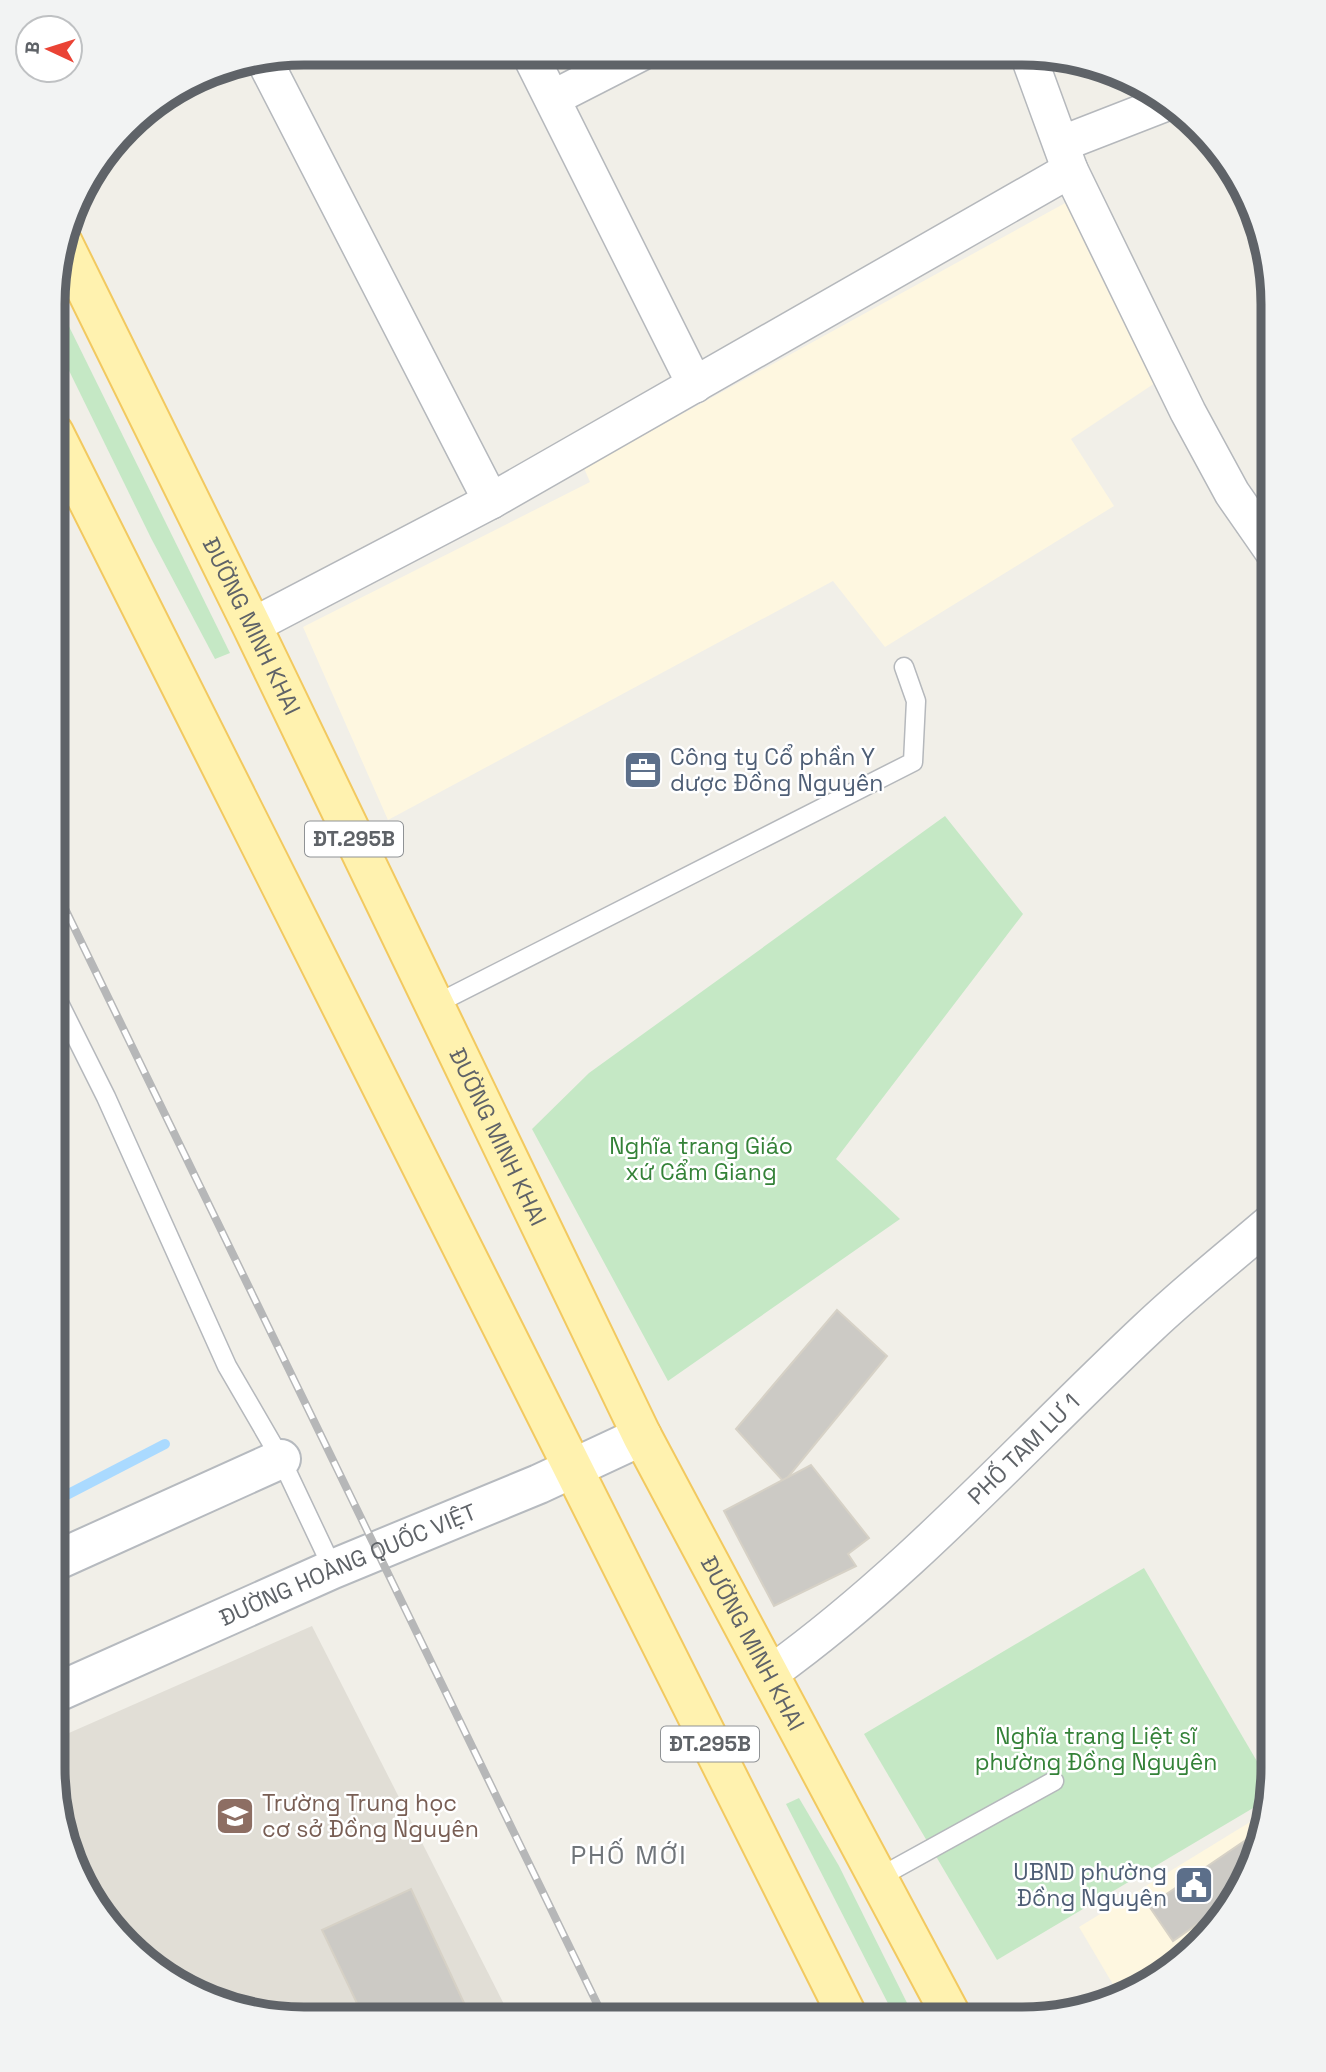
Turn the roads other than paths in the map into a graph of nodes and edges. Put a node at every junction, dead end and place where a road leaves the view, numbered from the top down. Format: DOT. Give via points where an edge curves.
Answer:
graph roads {
  1 [pos="535,65"];
  2 [pos="619,65"];
  3 [pos="1032,66"];
  4 [pos="268,68"];
  5 [pos="552,99"];
  6 [pos="1158,108"];
  7 [pos="1065,157"];
  8 [pos="70,257"];
  9 [pos="695,385"];
  10 [pos="65,455"];
  11 [pos="491,501"];
  12 [pos="1261,535"];
  13 [pos="252,626"];
  14 [pos="904,667"];
  15 [pos="434,1005"];
  16 [pos="65,1015"];
  17 [pos="1261,1230"];
  18 [pos="642,1436"];
  19 [pos="281,1459"];
  20 [pos="573,1469"];
  21 [pos="65,1557"];
  22 [pos="333,1569"];
  23 [pos="771,1673"];
  24 [pos="65,1689"];
  25 [pos="1054,1781"];
  26 [pos="878,1878"];
  27 [pos="843,2007"];
  28 [pos="947,2007"];
  1 -- 5 [label="street"];
  2 -- 5 [label="street"];
  3 -- 7 [label="street"];
  4 -- 11 [label="street"];
  5 -- 9 [label="street"];
  6 -- 7 [label="street"];
  7 -- 9 [label="street"];
  7 -- 12 [label="street" via="1188,412 1232,493"];
  8 -- 13 [label="main road, ĐƯỜNG MINH KHAI / ĐT.295B"];
  9 -- 11 [label="street"];
  10 -- 20 [label="main road, ĐT.295B"];
  11 -- 13 [label="street"];
  13 -- 15 [label="main road, ĐƯỜNG MINH KHAI / ĐT.295B"];
  14 -- 15 [label="lane" via="916,701 914,761"];
  15 -- 18 [label="main road, ĐƯỜNG MINH KHAI / ĐT.295B"];
  16 -- 19 [label="lane" via="227,1367"];
  17 -- 23 [label="street, PHỐ TAM LƯ 1" via="1149,1327 979,1495 834,1624"];
  18 -- 20 [label="street, ĐƯỜNG HOÀNG QUỐC VIỆT"];
  18 -- 23 [label="main road, ĐƯỜNG MINH KHAI / ĐT.295B"];
  19 -- 21 [label="street"];
  19 -- 22 [label="lane"];
  20 -- 22 [label="street, ĐƯỜNG HOÀNG QUỐC VIỆT"];
  20 -- 27 [label="main road, ĐT.295B"];
  22 -- 24 [label="street, ĐƯỜNG HOÀNG QUỐC VIỆT"];
  23 -- 26 [label="main road, ĐƯỜNG MINH KHAI / ĐT.295B"];
  25 -- 26 [label="lane"];
  26 -- 28 [label="main road, ĐƯỜNG MINH KHAI / ĐT.295B"];
}
